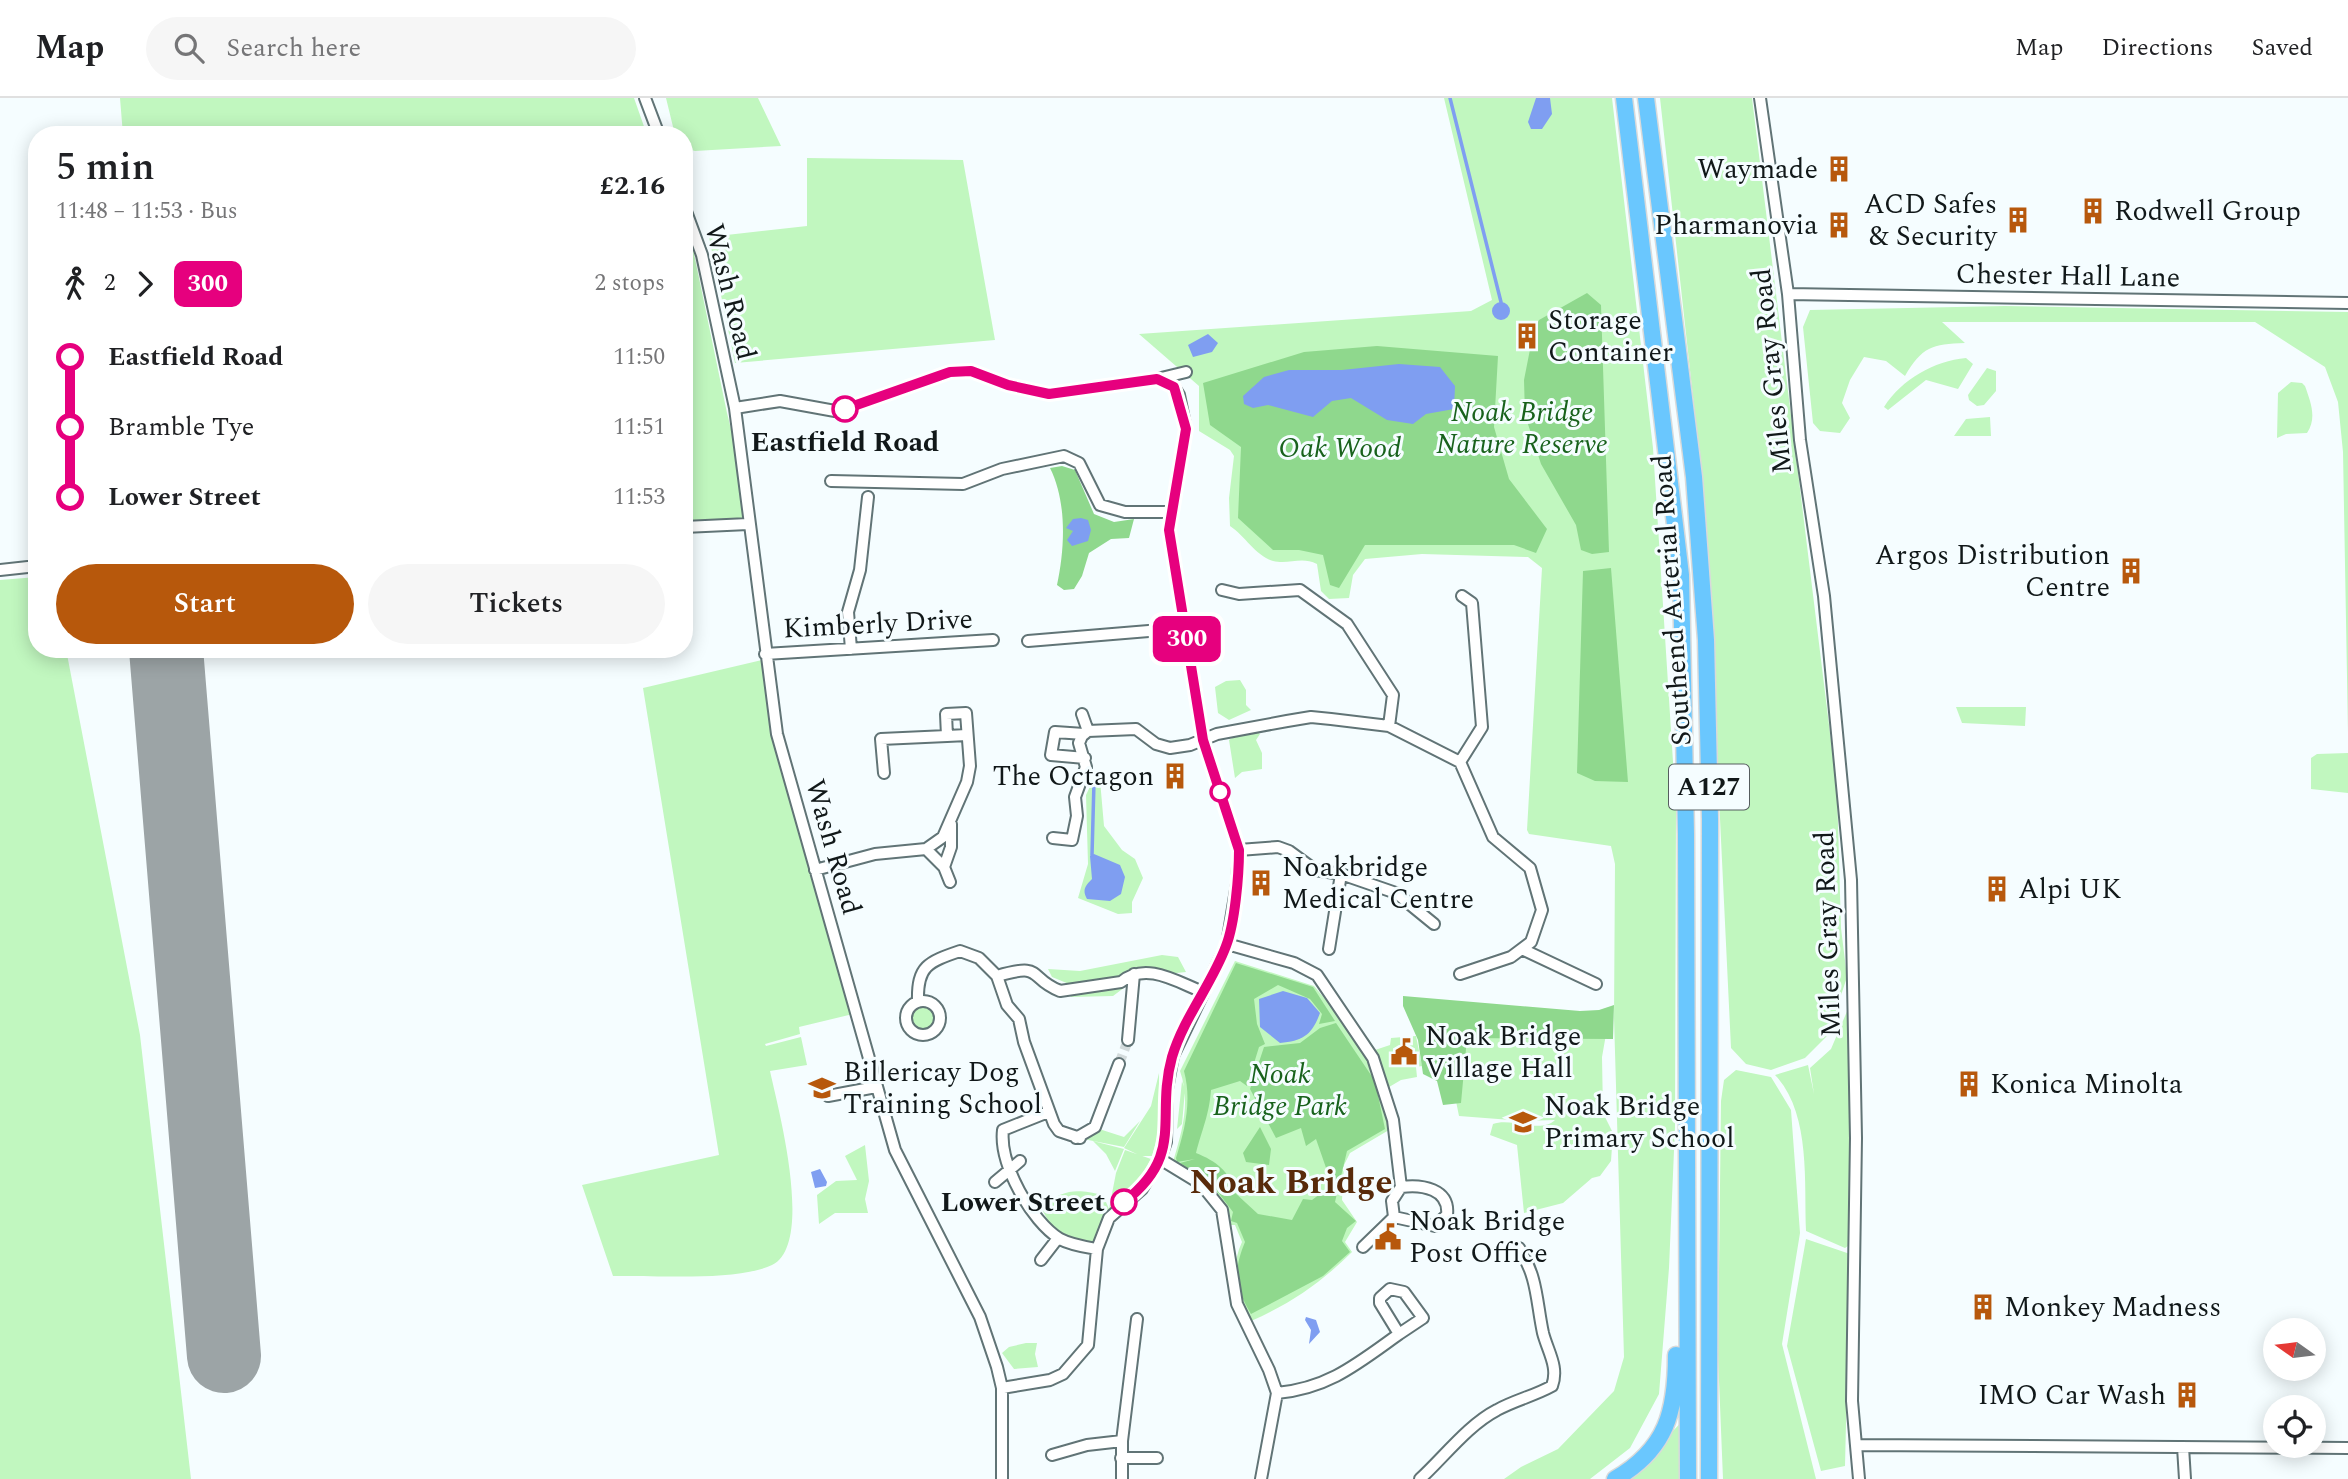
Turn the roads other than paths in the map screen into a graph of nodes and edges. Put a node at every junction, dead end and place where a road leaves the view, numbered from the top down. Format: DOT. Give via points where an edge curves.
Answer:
graph roads {
  1 [pos="645,98"];
  2 [pos="1624,98"];
  3 [pos="1646,98"];
  4 [pos="1760,98"];
  5 [pos="656,126"];
  6 [pos="693,231"];
  7 [pos="1787,294"];
  8 [pos="2348,303"];
  9 [pos="1186,372"];
  10 [pos="1152,379"];
  11 [pos="735,408"];
  12 [pos="831,481"];
  13 [pos="868,497"];
  14 [pos="1170,512"];
  15 [pos="748,524"];
  16 [pos="693,527"];
  17 [pos="28,567"];
  18 [pos="0,570"];
  19 [pos="1222,590"];
  20 [pos="1462,596"];
  21 [pos="1185,628"];
  22 [pos="993,640"];
  23 [pos="1028,642"];
  24 [pos="851,649"];
  25 [pos="765,654"];
  26 [pos="1082,714"];
  27 [pos="1389,726"];
  28 [pos="1086,733"];
  29 [pos="967,735"];
  30 [pos="947,736"];
  31 [pos="1203,740"];
  32 [pos="1085,758"];
  33 [pos="1460,762"];
  34 [pos="884,773"];
  35 [pos="950,822"];
  36 [pos="1053,838"];
  37 [pos="926,849"];
  38 [pos="1239,850"];
  39 [pos="944,867"];
  40 [pos="815,870"];
  41 [pos="1341,874"];
  42 [pos="950,882"];
  43 [pos="1434,924"];
  44 [pos="1227,944"];
  45 [pos="1329,949"];
  46 [pos="1522,949"];
  47 [pos="1134,974"];
  48 [pos="1460,974"];
  49 [pos="997,976"];
  50 [pos="1596,984"];
  51 [pos="1203,992"];
  52 [pos="918,1002"];
  53 [pos="1128,1040"];
  54 [pos="1119,1064"];
  55 [pos="876,1087"];
  56 [pos="828,1096"];
  57 [pos="1048,1112"];
  58 [pos="1160,1158"];
  59 [pos="1020,1161"];
  60 [pos="1010,1170"];
  61 [pos="1687,1179"];
  62 [pos="995,1182"];
  63 [pos="1401,1187"];
  64 [pos="1394,1217"];
  65 [pos="1058,1238"];
  66 [pos="1363,1247"];
  67 [pos="1519,1248"];
  68 [pos="1097,1249"];
  69 [pos="1041,1260"];
  70 [pos="1138,1319"];
  71 [pos="1399,1334"];
  72 [pos="1002,1388"];
  73 [pos="1277,1393"];
  74 [pos="1122,1441"];
  75 [pos="1856,1445"];
  76 [pos="2183,1447"];
  77 [pos="2348,1448"];
  78 [pos="1052,1455"];
  79 [pos="1121,1458"];
  80 [pos="1157,1458"];
  81 [pos="1002,1479"];
  82 [pos="1122,1479"];
  83 [pos="1261,1479"];
  84 [pos="1420,1479"];
  85 [pos="1615,1479"];
  86 [pos="1688,1479"];
  87 [pos="1709,1479"];
  88 [pos="1859,1479"];
  89 [pos="2185,1479"];
  1 -- 5 [label="street"];
  2 -- 61 [label="highway, Southend Arterial Road / A127" via="1681,575"];
  3 -- 87 [label="highway, Southend Arterial Road / A127" via="1694,477 1706,640"];
  4 -- 7 [label="street, Miles Gray Road"];
  6 -- 11 [label="street, Wash Road"];
  7 -- 8 [label="street, Chester Hall Lane"];
  7 -- 75 [label="street, Miles Gray Road" via="1800,440 1825,608 1851,880 1856,1138 1852,1401"];
  9 -- 10 [label="street"];
  10 -- 11 [label="street" via="1049,394 971,371 950,372 845,410 780,401"];
  10 -- 14 [label="street" via="1174,387 1186,429"];
  11 -- 15 [label="street, Wash Road"];
  12 -- 14 [label="street" via="963,484 1002,469 1064,456 1079,463 1100,505 1125,512"];
  13 -- 24 [label="street" via="860,570 849,587"];
  14 -- 21 [label="street"];
  15 -- 16 [label="street"];
  15 -- 25 [label="street, Wash Road"];
  17 -- 18 [label="street"];
  19 -- 27 [label="street" via="1239,594 1300,590 1347,624 1392,695"];
  20 -- 33 [label="street" via="1472,603 1482,727"];
  21 -- 23 [label="street"];
  21 -- 31 [label="street"];
  22 -- 24 [label="street, Kimberly Drive"];
  24 -- 25 [label="street, Kimberly Drive"];
  25 -- 40 [label="street, Wash Road" via="777,734"];
  26 -- 28 [label="street"];
  27 -- 31 [label="street" via="1311,717"];
  27 -- 33 [label="street"];
  28 -- 31 [label="street" via="1136,729 1170,748"];
  28 -- 32 [label="street" via="1079,743"];
  28 -- 32 [label="street" via="1055,732 1051,755"];
  29 -- 30 [label="street"];
  29 -- 30 [label="street" via="966,713 946,714"];
  29 -- 35 [label="street" via="967,782"];
  30 -- 34 [label="street" via="881,739"];
  31 -- 38 [label="street"];
  32 -- 36 [label="street" via="1075,797 1072,840"];
  33 -- 46 [label="street" via="1493,837 1530,868 1542,910 1531,942"];
  35 -- 37 [label="street" via="943,837"];
  35 -- 39 [label="street" via="951,847"];
  37 -- 39 [label="street"];
  37 -- 40 [label="street" via="875,854"];
  38 -- 41 [label="street" via="1278,847 1315,870"];
  38 -- 44 [label="street"];
  39 -- 42 [label="street"];
  40 -- 55 [label="street, Wash Road"];
  41 -- 43 [label="street" via="1396,893"];
  41 -- 45 [label="street"];
  44 -- 51 [label="street"];
  44 -- 63 [label="street" via="1294,962 1317,975 1329,991 1382,1078 1393,1120"];
  46 -- 48 [label="street"];
  46 -- 50 [label="street"];
  47 -- 49 [label="street" via="1121,982 1060,991 1033,971"];
  47 -- 51 [label="street" via="1159,974"];
  47 -- 53 [label="street"];
  49 -- 52 [label="street" via="979,958 960,951 923,969 918,977"];
  49 -- 57 [label="street" via="1007,1005 1019,1019"];
  51 -- 58 [label="street" via="1172,1056 1166,1142"];
  54 -- 57 [label="street" via="1094,1127 1078,1138 1059,1131"];
  55 -- 56 [label="street"];
  55 -- 72 [label="street, Wash Road" via="912,1189 980,1317"];
  57 -- 60 [label="street" via="1003,1130 1002,1147"];
  58 -- 68 [label="street" via="1151,1176 1109,1217"];
  58 -- 73 [label="street" via="1201,1184 1222,1210 1232,1288"];
  59 -- 60 [label="street"];
  60 -- 62 [label="street"];
  60 -- 65 [label="street" via="1043,1224"];
  61 -- 85 [label="highway" via="1677,1289 1674,1404 1654,1447"];
  61 -- 86 [label="highway, Southend Arterial Road / A127"];
  63 -- 64 [label="street" via="1392,1201"];
  63 -- 64 [label="street" via="1434,1190 1444,1196 1447,1215 1435,1226"];
  64 -- 66 [label="street"];
  65 -- 68 [label="street"];
  65 -- 69 [label="street"];
  67 -- 84 [label="street" via="1538,1288 1543,1332 1555,1368 1552,1386 1487,1416"];
  68 -- 72 [label="street" via="1091,1332 1081,1355 1073,1366 1050,1380"];
  70 -- 74 [label="street"];
  71 -- 71 [label="street" via="1380,1303 1390,1289 1404,1292 1423,1318"];
  71 -- 73 [label="street" via="1342,1375 1321,1385"];
  72 -- 81 [label="street, Wash Road"];
  73 -- 83 [label="street"];
  74 -- 78 [label="street" via="1077,1446"];
  74 -- 79 [label="street"];
  75 -- 76 [label="street"];
  75 -- 88 [label="street, Miles Gray Road"];
  76 -- 77 [label="street"];
  76 -- 89 [label="street"];
  79 -- 80 [label="street"];
  79 -- 82 [label="street"];
}
